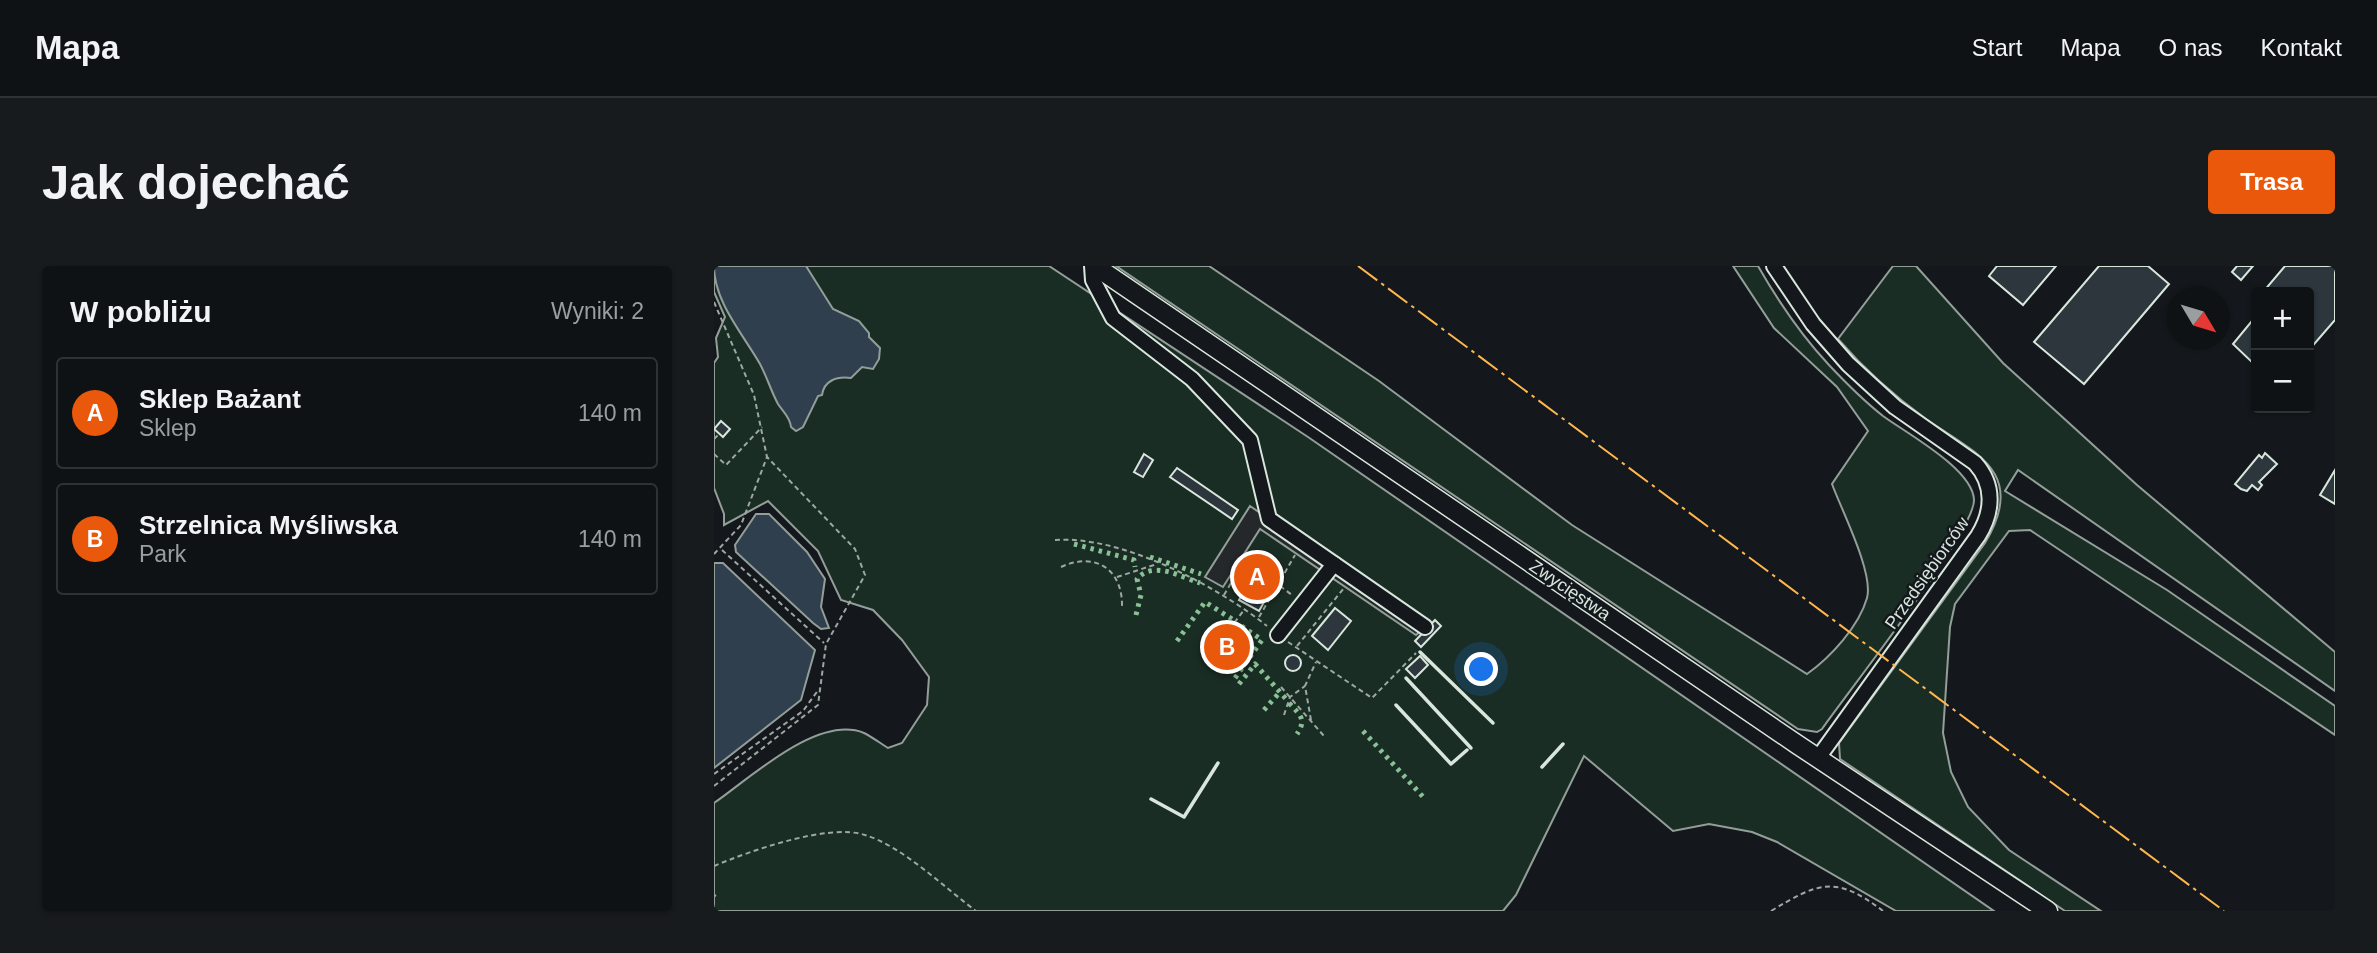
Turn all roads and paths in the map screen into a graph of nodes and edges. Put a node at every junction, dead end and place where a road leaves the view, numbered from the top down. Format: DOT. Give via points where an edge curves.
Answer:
graph roads {
  1 [pos="1093,266"];
  2 [pos="1774,266"];
  3 [pos="714,302"];
  4 [pos="762,426"];
  5 [pos="719,434"];
  6 [pos="714,439"];
  7 [pos="714,454"];
  8 [pos="767,457"];
  9 [pos="1055,540"];
  10 [pos="1303,542"];
  11 [pos="722,549"];
  12 [pos="714,554"];
  13 [pos="1158,564"];
  14 [pos="1334,564"];
  15 [pos="1061,567"];
  16 [pos="1117,577"];
  17 [pos="1352,577"];
  18 [pos="1282,579"];
  19 [pos="1224,596"];
  20 [pos="1122,607"];
  21 [pos="1244,609"];
  22 [pos="1258,619"];
  23 [pos="1425,627"];
  24 [pos="1278,635"];
  25 [pos="1224,636"];
  26 [pos="826,644"];
  27 [pos="1297,647"];
  28 [pos="1416,653"];
  29 [pos="1317,661"];
  30 [pos="1305,685"];
  31 [pos="1281,687"];
  32 [pos="820,688"];
  33 [pos="1290,697"];
  34 [pos="1284,715"];
  35 [pos="1311,721"];
  36 [pos="1324,736"];
  37 [pos="1818,758"];
  38 [pos="714,774"];
  39 [pos="714,786"];
  40 [pos="714,866"];
  41 [pos="976,911"];
  42 [pos="1771,911"];
  43 [pos="1882,911"];
  44 [pos="2048,911"];
  1 -- 10 [label="street" via="1093,280 1113,318 1192,379 1250,440 1269,519"];
  1 -- 37 [label="main road, Zwycięstwa"];
  2 -- 37 [label="street, Przedsiębiorców" via="1848,365 1895,407 1975,463 1990,497 1990,511 1978,536"];
  3 -- 4 [label="path" via="754,395"];
  4 -- 7 [label="path" via="726,466"];
  4 -- 8 [label="path"];
  5 -- 6 [label="path"];
  8 -- 11 [label="path" via="741,525"];
  8 -- 26 [label="path" via="855,549 865,575"];
  9 -- 13 [label="path" via="1103,545"];
  10 -- 14 [label="street"];
  10 -- 18 [label="path"];
  11 -- 12 [label="path"];
  11 -- 26 [label="path"];
  13 -- 16 [label="path"];
  13 -- 19 [label="path" via="1203,581"];
  14 -- 17 [label="street"];
  14 -- 24 [label="street"];
  15 -- 16 [label="path" via="1091,562"];
  16 -- 20 [label="path"];
  17 -- 23 [label="street"];
  17 -- 27 [label="path"];
  18 -- 19 [label="path" via="1245,559"];
  18 -- 22 [label="path"];
  19 -- 21 [label="path"];
  21 -- 22 [label="path"];
  21 -- 25 [label="path"];
  22 -- 24 [label="path"];
  24 -- 27 [label="path"];
  26 -- 32 [label="path"];
  27 -- 29 [label="path"];
  28 -- 29 [label="path" via="1372,698"];
  29 -- 30 [label="path"];
  30 -- 33 [label="path"];
  30 -- 35 [label="path"];
  31 -- 33 [label="path"];
  32 -- 38 [label="path" via="803,710"];
  32 -- 39 [label="path" via="818,705 805,718"];
  33 -- 34 [label="path"];
  33 -- 35 [label="path"];
  35 -- 36 [label="path"];
  37 -- 44 [label="main road, Zwycięstwa"];
  40 -- 41 [label="path" via="823,832 846,831 885,844"];
  42 -- 43 [label="path" via="1816,887 1860,893"];
}
